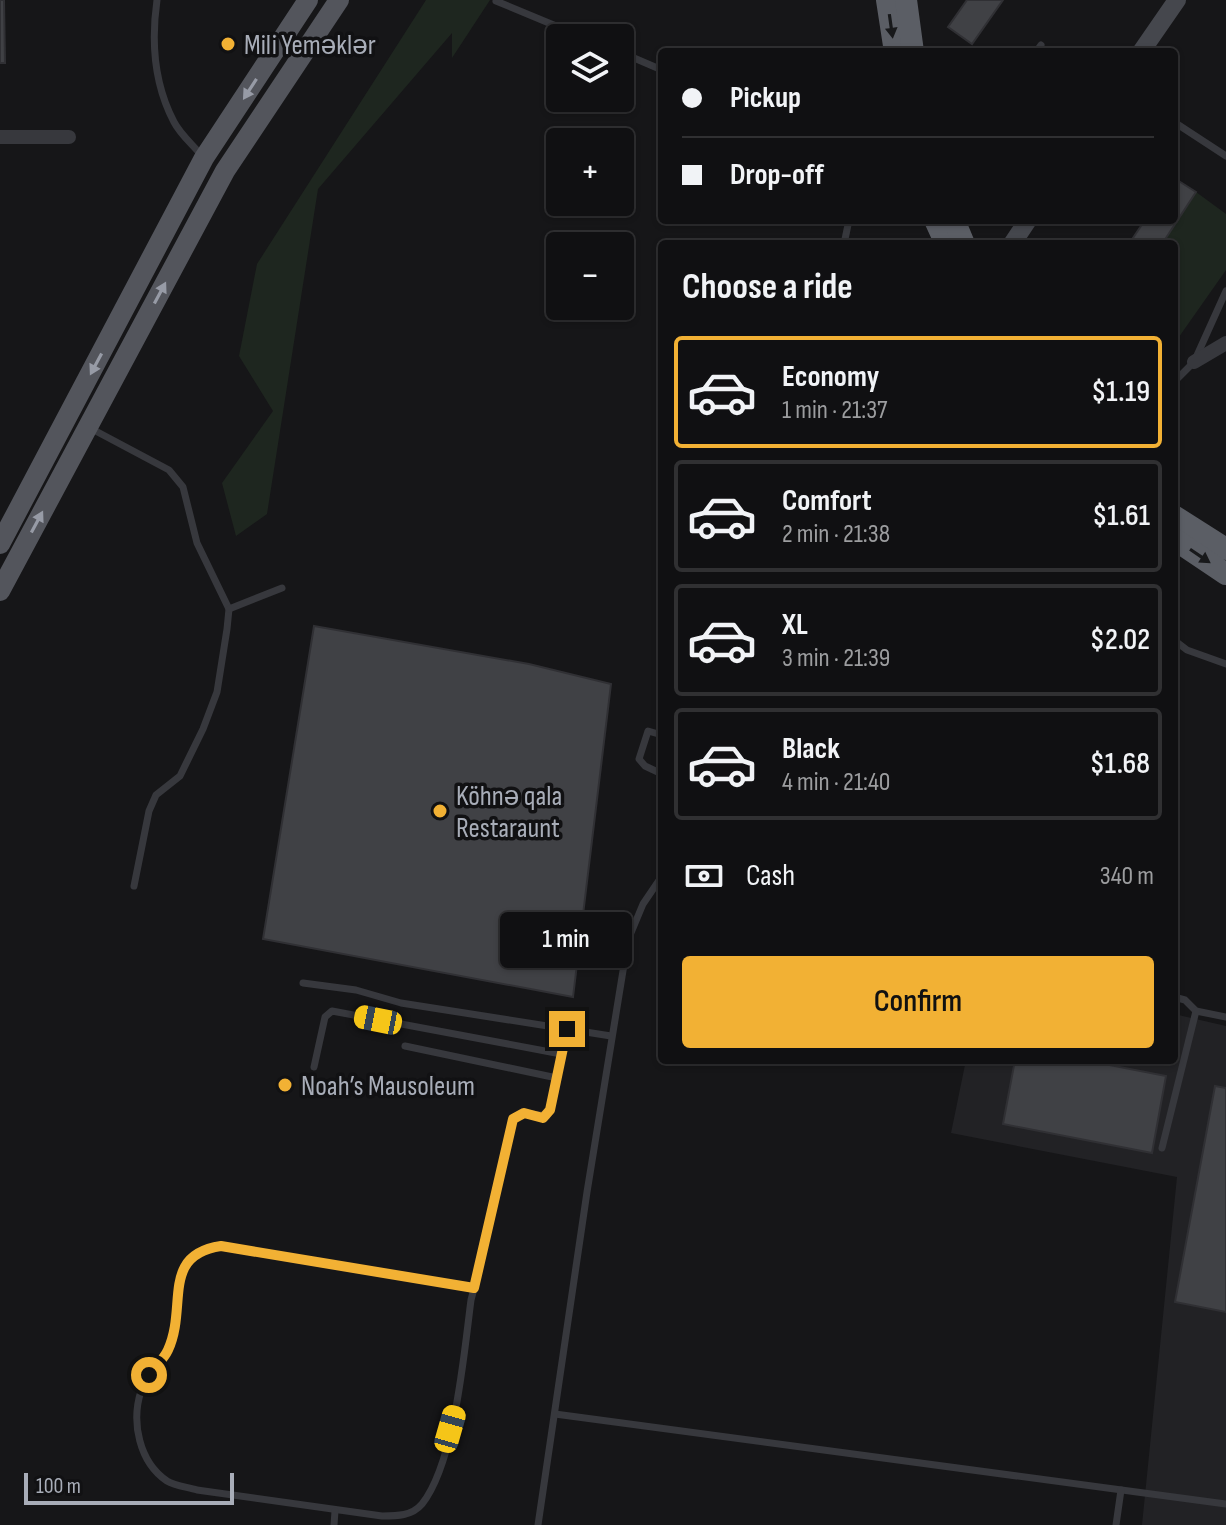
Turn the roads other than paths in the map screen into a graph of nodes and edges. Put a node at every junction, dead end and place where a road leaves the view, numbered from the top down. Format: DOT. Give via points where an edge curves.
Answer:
graph roads {
  1 [pos="157,0"];
  2 [pos="308,0"];
  3 [pos="339,0"];
  4 [pos="887,0"];
  5 [pos="906,0"];
  6 [pos="1177,0"];
  7 [pos="496,1"];
  8 [pos="551,24"];
  9 [pos="894,48"];
  10 [pos="912,48"];
  11 [pos="1144,48"];
  12 [pos="634,58"];
  13 [pos="658,68"];
  14 [pos="1178,125"];
  15 [pos="0,137"];
  16 [pos="69,137"];
  17 [pos="1226,156"];
  18 [pos="204,158"];
  19 [pos="1226,291"];
  20 [pos="1226,343"];
  21 [pos="1194,362"];
  22 [pos="1178,378"];
  23 [pos="88,426"];
  24 [pos="1178,519"];
  25 [pos="1178,542"];
  26 [pos="0,544"];
  27 [pos="1226,549"];
  28 [pos="1226,574"];
  29 [pos="282,588"];
  30 [pos="0,591"];
  31 [pos="229,609"];
  32 [pos="1178,643"];
  33 [pos="1226,664"];
  34 [pos="658,734"];
  35 [pos="658,772"];
  36 [pos="658,882"];
  37 [pos="134,886"];
  38 [pos="303,983"];
  39 [pos="1178,998"];
  40 [pos="1196,1011"];
  41 [pos="1226,1017"];
  42 [pos="567,1029"];
  43 [pos="611,1036"];
  44 [pos="405,1046"];
  45 [pos="561,1054"];
  46 [pos="314,1067"];
  47 [pos="557,1078"];
  48 [pos="1162,1148"];
  49 [pos="474,1288"];
  50 [pos="555,1414"];
  51 [pos="1121,1490"];
  52 [pos="1226,1504"];
  53 [pos="335,1511"];
  54 [pos="334,1525"];
  55 [pos="538,1525"];
  56 [pos="1116,1525"];
  1 -- 18 [label="lane" via="152,37 160,87 174,124"];
  2 -- 18 [label="main road, one-way"];
  23 -- 3 [label="main road, one-way" via="225,171"];
  4 -- 9 [label="highway, one-way"];
  5 -- 10 [label="highway"];
  6 -- 11 [label="main road"];
  7 -- 8 [label="lane"];
  12 -- 13 [label="lane"];
  14 -- 17 [label="lane"];
  15 -- 16 [label="street"];
  18 -- 26 [label="main road, one-way"];
  19 -- 21 [label="lane"];
  20 -- 21 [label="street"];
  21 -- 22 [label="lane"];
  30 -- 23 [label="main road, one-way"];
  23 -- 31 [label="lane" via="178,478 197,543"];
  24 -- 27 [label="highway"];
  25 -- 28 [label="highway, one-way"];
  29 -- 31 [label="lane"];
  31 -- 37 [label="lane" via="217,692 180,776 156,795 149,811"];
  32 -- 33 [label="lane"];
  34 -- 35 [label="lane" via="648,731 639,759"];
  36 -- 43 [label="lane" via="628,940"];
  38 -- 42 [label="lane"];
  39 -- 40 [label="lane"];
  40 -- 41 [label="lane"];
  40 -- 48 [label="lane"];
  42 -- 43 [label="lane"];
  42 -- 45 [label="lane"];
  43 -- 50 [label="lane"];
  44 -- 47 [label="lane"];
  45 -- 46 [label="lane" via="332,1011 325,1017"];
  45 -- 47 [label="lane"];
  47 -- 49 [label="lane" via="547,1116 524,1113 513,1119"];
  49 -- 53 [label="lane" via="457,1406 437,1475 421,1505 405,1516"];
  49 -- 53 [label="lane" via="221,1246 193,1254 183,1265 170,1345 141,1393 140,1444 152,1467 169,1482 197,1490"];
  50 -- 51 [label="lane"];
  50 -- 55 [label="lane"];
  51 -- 52 [label="lane"];
  51 -- 56 [label="lane"];
  53 -- 54 [label="lane"];
}
